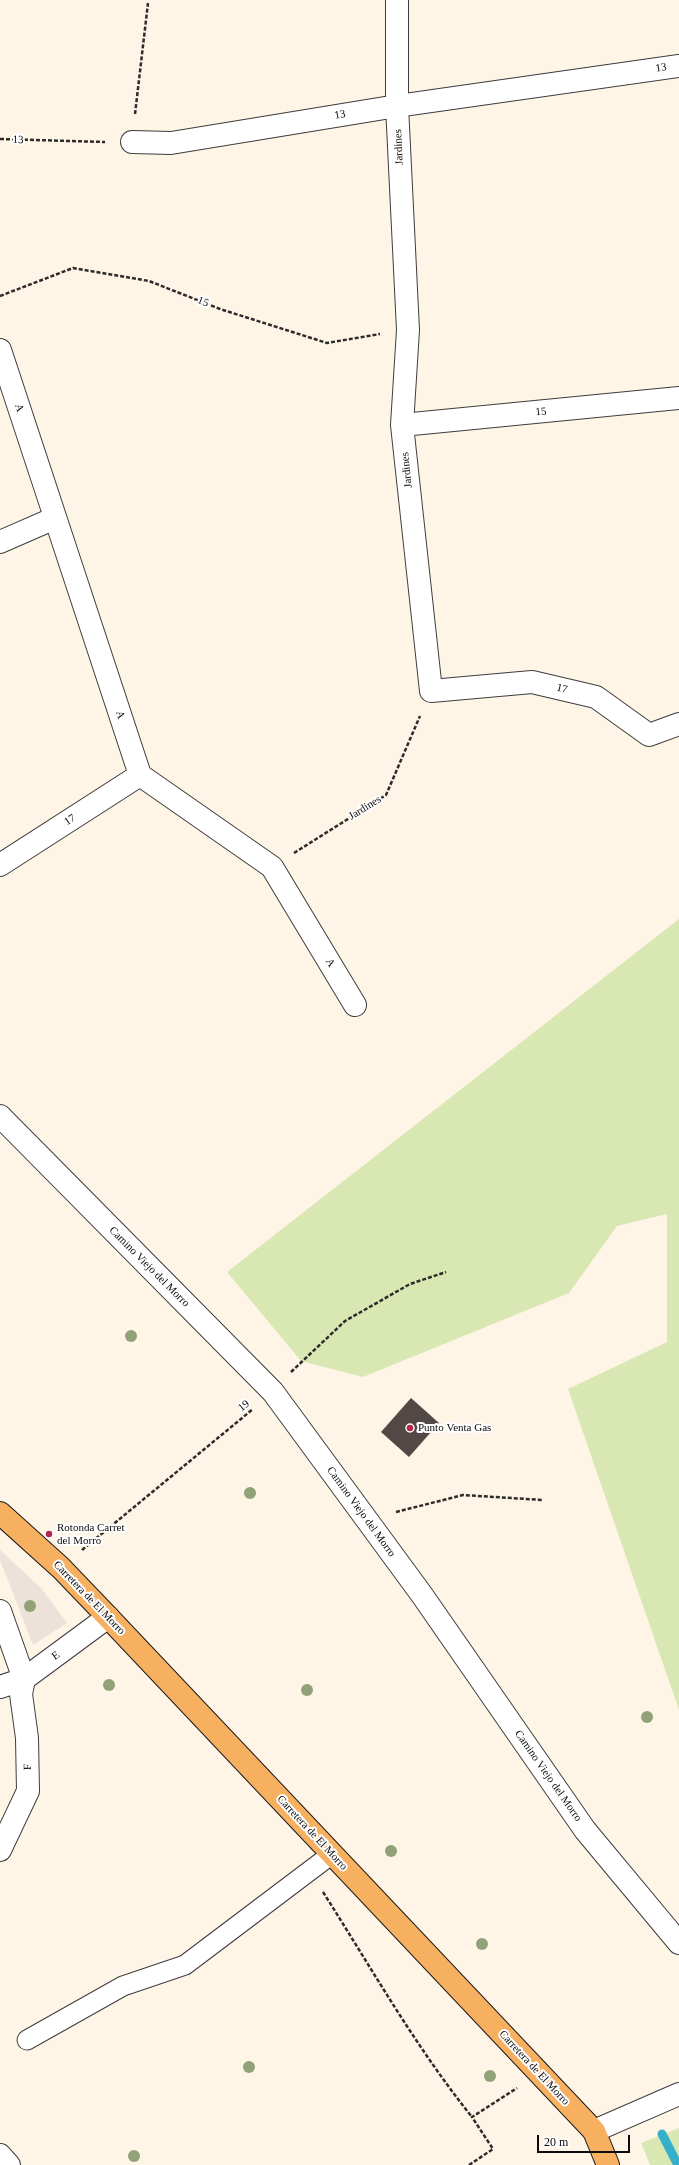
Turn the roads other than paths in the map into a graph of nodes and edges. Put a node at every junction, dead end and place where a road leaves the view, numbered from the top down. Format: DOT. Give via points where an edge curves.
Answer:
graph roads {
  1 [pos="397,0"];
  2 [pos="679,66"];
  3 [pos="397,106"];
  4 [pos="132,142"];
  5 [pos="0,350"];
  6 [pos="679,398"];
  7 [pos="402,425"];
  8 [pos="54,518"];
  9 [pos="0,542"];
  10 [pos="431,691"];
  11 [pos="679,724"];
  12 [pos="140,775"];
  13 [pos="0,865"];
  14 [pos="355,1005"];
  15 [pos="0,1116"];
  16 [pos="0,1513"];
  17 [pos="0,1611"];
  18 [pos="108,1617"];
  19 [pos="24,1679"];
  20 [pos="0,1686"];
  21 [pos="0,1850"];
  22 [pos="332,1854"];
  23 [pos="679,1943"];
  24 [pos="27,2040"];
  25 [pos="679,2094"];
  26 [pos="594,2131"];
  27 [pos="0,2155"];
  28 [pos="9,2165"];
  29 [pos="608,2165"];
  1 -- 3 [label="street, Jardines"];
  2 -- 3 [label="street, 13"];
  3 -- 4 [label="street, 13" via="171,143"];
  3 -- 7 [label="street, Jardines" via="408,330"];
  5 -- 8 [label="street, A"];
  6 -- 7 [label="street, 15"];
  7 -- 10 [label="street, Jardines"];
  8 -- 9 [label="street"];
  8 -- 12 [label="street, A"];
  10 -- 11 [label="street, 17" via="532,682 596,696 649,735"];
  12 -- 13 [label="street, 17"];
  12 -- 14 [label="street, A" via="272,867"];
  15 -- 23 [label="street, Camino Viejo del Morro" via="273,1392 422,1595 585,1830"];
  16 -- 18 [label="main road, Carretera de El Morro" via="61,1568"];
  17 -- 19 [label="street"];
  18 -- 19 [label="street, E"];
  18 -- 22 [label="main road, Carretera de El Morro"];
  19 -- 20 [label="street, E"];
  19 -- 21 [label="street, F" via="21,1694 27,1738 28,1791"];
  22 -- 24 [label="lane" via="185,1965 123,1986"];
  22 -- 26 [label="main road, Carretera de El Morro"];
  25 -- 26 [label="street"];
  26 -- 29 [label="main road, Carretera de El Morro"];
  27 -- 28 [label="street"];
}
